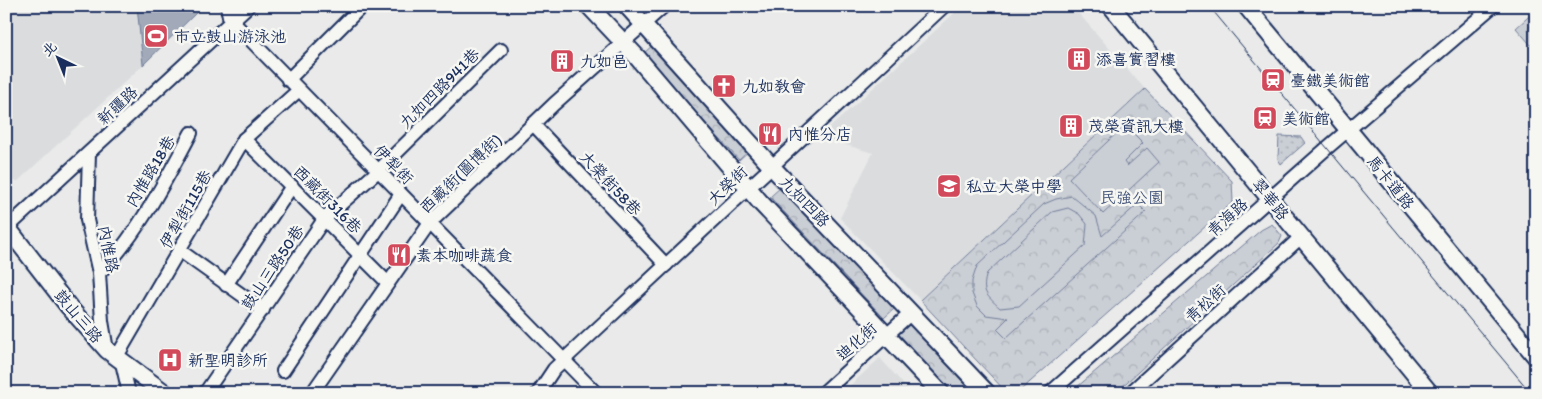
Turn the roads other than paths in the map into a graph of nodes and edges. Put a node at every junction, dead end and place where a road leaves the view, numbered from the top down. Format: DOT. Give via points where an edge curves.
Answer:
graph roads {
  1 [pos="248,6"];
  2 [pos="362,6"];
  3 [pos="589,6"];
  4 [pos="627,6"];
  5 [pos="664,6"];
  6 [pos="944,6"];
  7 [pos="1111,6"];
  8 [pos="1493,6"];
  9 [pos="1247,7"];
  10 [pos="230,14"];
  11 [pos="644,25"];
  12 [pos="624,43"];
  13 [pos="501,50"];
  14 [pos="288,80"];
  15 [pos="299,90"];
  16 [pos="533,124"];
  17 [pos="1349,130"];
  18 [pos="191,133"];
  19 [pos="244,139"];
  20 [pos="88,153"];
  21 [pos="771,166"];
  22 [pos="378,172"];
  23 [pos="292,186"];
  24 [pos="747,188"];
  25 [pos="401,194"];
  26 [pos="1271,199"];
  27 [pos="325,218"];
  28 [pos="430,223"];
  29 [pos="7,226"];
  30 [pos="1301,237"];
  31 [pos="179,250"];
  32 [pos="360,256"];
  33 [pos="666,265"];
  34 [pos="99,273"];
  35 [pos="388,283"];
  36 [pos="226,285"];
  37 [pos="263,310"];
  38 [pos="911,313"];
  39 [pos="887,336"];
  40 [pos="115,357"];
  41 [pos="1536,357"];
  42 [pos="564,360"];
  43 [pos="283,371"];
  44 [pos="129,393"];
  45 [pos="165,393"];
  46 [pos="205,393"];
  47 [pos="312,393"];
  48 [pos="538,393"];
  49 [pos="596,393"];
  50 [pos="823,393"];
  51 [pos="941,393"];
  52 [pos="987,393"];
  53 [pos="1050,393"];
  54 [pos="1130,393"];
  55 [pos="1430,393"];
  1 -- 10 [label="street, 新疆路"];
  2 -- 14 [label="street"];
  3 -- 12 [label="street, 九如四路"];
  4 -- 11 [label="street, 九如四路"];
  5 -- 11 [label="street, 西藏街(圖博街)"];
  6 -- 21 [label="street, 大榮街"];
  7 -- 26 [label="street, 翠華路"];
  8 -- 17 [label="street, 青海路"];
  9 -- 17 [label="street, 馬卡道路"];
  10 -- 14 [label="street, 伊犁街"];
  10 -- 20 [label="street, 新疆路"];
  11 -- 12 [label="street, 西藏街(圖博街)"];
  11 -- 21 [label="street, 九如四路"];
  12 -- 16 [label="street, 西藏街(圖博街)"];
  12 -- 24 [label="street, 九如四路"];
  13 -- 22 [label="street, 九如四路941巷"];
  14 -- 15 [label="street, 伊犁街"];
  15 -- 19 [label="street, 伊犁街115巷"];
  15 -- 22 [label="street, 伊犁街"];
  16 -- 28 [label="street, 西藏街(圖博街)"];
  16 -- 33 [label="street, 大榮街58巷"];
  17 -- 26 [label="street, 青海路"];
  17 -- 41 [label="street, 馬卡道路"];
  18 -- 34 [label="street, 內惟路18巷" via="165,182 118,252"];
  19 -- 23 [label="street, 西藏街316巷"];
  19 -- 31 [label="street, 伊犁街115巷"];
  20 -- 29 [label="street, 新疆路"];
  20 -- 34 [label="street, 內惟路" via="87,220"];
  21 -- 24 [label="street, 大榮街"];
  21 -- 38 [label="street, 九如四路"];
  22 -- 25 [label="street, 伊犁街"];
  22 -- 27 [label="street, 鼓山三路50巷"];
  23 -- 27 [label="street, 西藏街316巷"];
  23 -- 36 [label="street"];
  24 -- 33 [label="street, 大榮街"];
  24 -- 39 [label="street, 九如四路"];
  25 -- 28 [label="street, 伊犁街"];
  25 -- 32 [label="street"];
  26 -- 30 [label="street, 翠華路"];
  26 -- 53 [label="street, 青海路"];
  27 -- 32 [label="street, 西藏街316巷"];
  27 -- 37 [label="street, 鼓山三路50巷"];
  28 -- 35 [label="street, 西藏街(圖博街)"];
  28 -- 42 [label="street, 伊犁街"];
  29 -- 40 [label="street, 鼓山三路" via="69,307"];
  30 -- 54 [label="street, 青松街"];
  30 -- 55 [label="street, 翠華路"];
  31 -- 36 [label="street"];
  31 -- 40 [label="street, 伊犁街115巷"];
  32 -- 35 [label="street, 西藏街316巷"];
  32 -- 43 [label="street"];
  33 -- 42 [label="street, 大榮街"];
  34 -- 40 [label="street, 內惟路" via="102,321"];
  35 -- 47 [label="street, 西藏街(圖博街)"];
  36 -- 37 [label="street"];
  37 -- 46 [label="street, 鼓山三路50巷"];
  38 -- 39 [label="street, 迪化街"];
  38 -- 52 [label="street, 九如四路"];
  39 -- 50 [label="street, 迪化街"];
  39 -- 51 [label="street, 九如四路"];
  40 -- 44 [label="street, 內惟路"];
  40 -- 45 [label="street, 鼓山三路"];
  42 -- 48 [label="street, 大榮街"];
  42 -- 49 [label="street, 伊犁街"];
}
